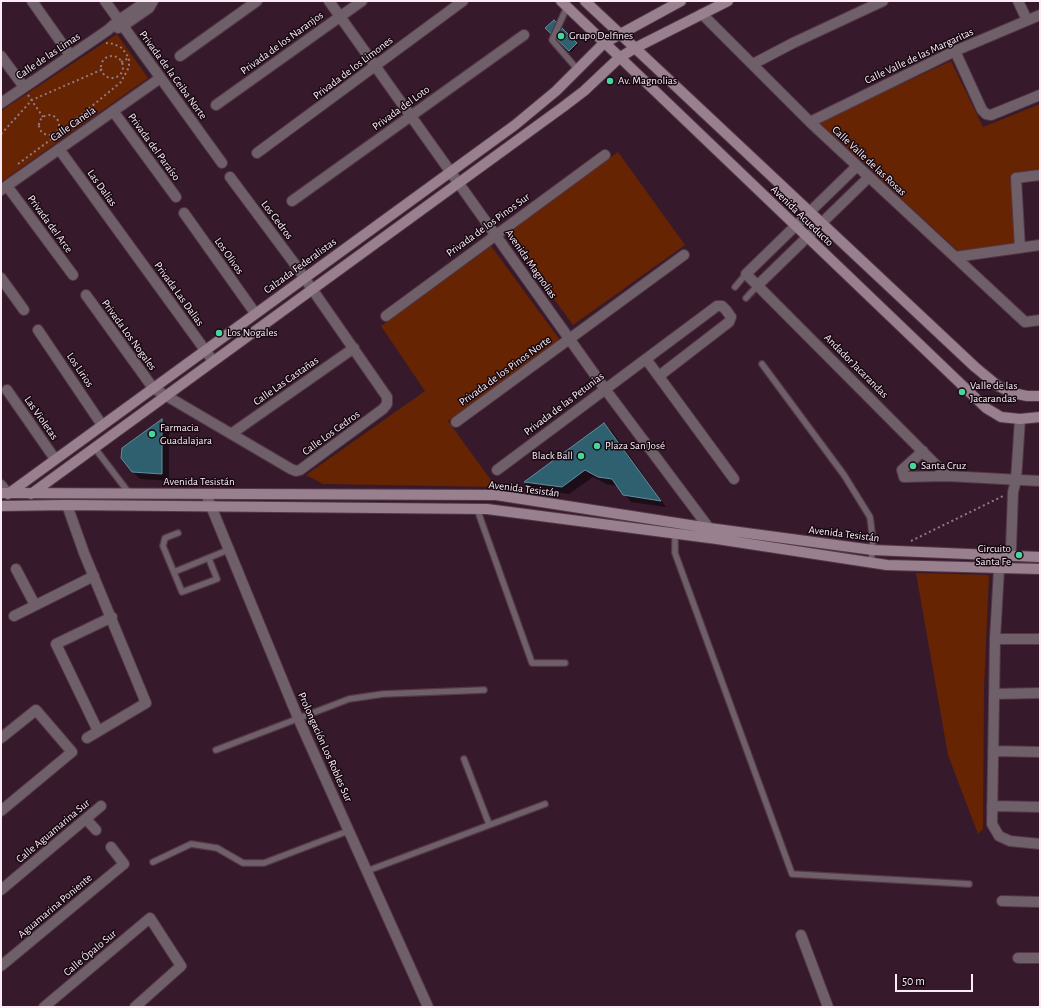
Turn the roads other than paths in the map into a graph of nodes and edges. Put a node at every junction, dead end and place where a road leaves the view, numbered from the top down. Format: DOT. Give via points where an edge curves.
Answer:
graph roads {
  1 [pos="32,1"];
  2 [pos="105,1"];
  3 [pos="147,1"];
  4 [pos="153,1"];
  5 [pos="257,1"];
  6 [pos="330,1"];
  7 [pos="362,1"];
  8 [pos="463,1"];
  9 [pos="585,1"];
  10 [pos="681,1"];
  11 [pos="728,1"];
  12 [pos="883,1"];
  13 [pos="1018,1"];
  14 [pos="564,4"];
  15 [pos="702,14"];
  16 [pos="1040,15"];
  17 [pos="340,16"];
  18 [pos="1027,20"];
  19 [pos="121,23"];
  20 [pos="619,33"];
  21 [pos="524,35"];
  22 [pos="604,43"];
  23 [pos="635,48"];
  24 [pos="955,52"];
  25 [pos="70,55"];
  26 [pos="1,56"];
  27 [pos="180,56"];
  28 [pos="619,58"];
  29 [pos="754,64"];
  30 [pos="375,66"];
  31 [pos="575,73"];
  32 [pos="159,79"];
  33 [pos="24,87"];
  34 [pos="584,91"];
  35 [pos="1040,95"];
  36 [pos="1,103"];
  37 [pos="216,105"];
  38 [pos="113,111"];
  39 [pos="411,116"];
  40 [pos="810,122"];
  41 [pos="514,125"];
  42 [pos="522,136"];
  43 [pos="59,149"];
  44 [pos="258,154"];
  45 [pos="605,155"];
  46 [pos="222,163"];
  47 [pos="857,166"];
  48 [pos="450,172"];
  49 [pos="1040,175"];
  50 [pos="230,177"];
  51 [pos="869,177"];
  52 [pos="458,182"];
  53 [pos="4,188"];
  54 [pos="176,197"];
  55 [pos="292,201"];
  56 [pos="184,213"];
  57 [pos="810,213"];
  58 [pos="821,223"];
  59 [pos="795,226"];
  60 [pos="495,235"];
  61 [pos="807,237"];
  62 [pos="126,241"];
  63 [pos="1040,245"];
  64 [pos="1020,248"];
  65 [pos="684,255"];
  66 [pos="955,257"];
  67 [pos="746,274"];
  68 [pos="72,276"];
  69 [pos="304,277"];
  70 [pos="1,278"];
  71 [pos="758,285"];
  72 [pos="735,287"];
  73 [pos="312,289"];
  74 [pos="86,295"];
  75 [pos="746,298"];
  76 [pos="24,310"];
  77 [pos="255,313"];
  78 [pos="386,316"];
  79 [pos="1040,320"];
  80 [pos="38,330"];
  81 [pos="568,338"];
  82 [pos="354,348"];
  83 [pos="205,350"];
  84 [pos="646,359"];
  85 [pos="213,361"];
  86 [pos="762,364"];
  87 [pos="659,376"];
  88 [pos="153,388"];
  89 [pos="605,389"];
  90 [pos="8,390"];
  91 [pos="166,395"];
  92 [pos="1040,396"];
  93 [pos="1040,417"];
  94 [pos="1020,420"];
  95 [pos="456,422"];
  96 [pos="102,425"];
  97 [pos="231,434"];
  98 [pos="94,447"];
  99 [pos="923,451"];
  100 [pos="55,459"];
  101 [pos="497,470"];
  102 [pos="947,476"];
  103 [pos="734,479"];
  104 [pos="1016,480"];
  105 [pos="1040,481"];
  106 [pos="1,484"];
  107 [pos="32,493"];
  108 [pos="129,494"];
  109 [pos="206,494"];
  110 [pos="3,495"];
  111 [pos="383,495"];
  112 [pos="67,505"];
  113 [pos="1,506"];
  114 [pos="14,506"];
  115 [pos="210,507"];
  116 [pos="383,508"];
  117 [pos="477,508"];
  118 [pos="709,528"];
  119 [pos="178,533"];
  120 [pos="675,534"];
  121 [pos="717,539"];
  122 [pos="228,550"];
  123 [pos="872,550"];
  124 [pos="1008,556"];
  125 [pos="1040,557"];
  126 [pos="209,559"];
  127 [pos="872,563"];
  128 [pos="16,569"];
  129 [pos="999,569"];
  130 [pos="1040,569"];
  131 [pos="174,572"];
  132 [pos="94,576"];
  133 [pos="35,605"];
  134 [pos="14,616"];
  135 [pos="112,617"];
  136 [pos="995,639"];
  137 [pos="1040,640"];
  138 [pos="565,663"];
  139 [pos="484,690"];
  140 [pos="1040,693"];
  141 [pos="994,694"];
  142 [pos="298,718"];
  143 [pos="98,731"];
  144 [pos="1,738"];
  145 [pos="87,738"];
  146 [pos="216,750"];
  147 [pos="993,751"];
  148 [pos="1040,752"];
  149 [pos="464,759"];
  150 [pos="545,804"];
  151 [pos="101,806"];
  152 [pos="992,806"];
  153 [pos="1040,807"];
  154 [pos="1,811"];
  155 [pos="86,819"];
  156 [pos="489,824"];
  157 [pos="96,830"];
  158 [pos="348,831"];
  159 [pos="1040,844"];
  160 [pos="111,847"];
  161 [pos="153,862"];
  162 [pos="367,871"];
  163 [pos="969,884"];
  164 [pos="1,890"];
  165 [pos="1002,901"];
  166 [pos="1040,902"];
  167 [pos="802,935"];
  168 [pos="1018,958"];
  169 [pos="1040,958"];
  170 [pos="1,966"];
  171 [pos="44,1007"];
  172 [pos="135,1007"];
  173 [pos="428,1007"];
  174 [pos="828,1007"];
  1 -- 25 [label="street"];
  2 -- 19 [label="street, Privada de la Ceiba Norte"];
  3 -- 19 [label="street, Calle de las Limas"];
  4 -- 19 [label="street, Calle de las Limas" via="149,8"];
  5 -- 27 [label="street"];
  6 -- 17 [label="street, Avenida Magnolias"];
  7 -- 17 [label="street, Privada de los Naranjos"];
  8 -- 30 [label="street, Privada de los Limones"];
  9 -- 20 [label="street, Avenida Acueducto"];
  10 -- 20 [label="street, Calzada Federalistas"];
  11 -- 15 [label="street"];
  12 -- 29 [label="street"];
  13 -- 18 [label="street"];
  14 -- 22 [label="street, Avenida Acueducto"];
  14 -- 31 [label="lane" via="552,40"];
  15 -- 23 [label="street"];
  15 -- 29 [label="street, Calle Valle de las Rosas"];
  16 -- 18 [label="street, Calle Valle de las Margaritas"];
  17 -- 30 [label="street, Avenida Magnolias"];
  17 -- 37 [label="street, Privada de los Naranjos"];
  18 -- 24 [label="street, Calle Valle de las Margaritas"];
  19 -- 25 [label="street, Calle de las Limas"];
  19 -- 32 [label="street, Privada de la Ceiba Norte"];
  20 -- 22 [label="street, Calzada Federalistas"];
  20 -- 23 [label="street, Avenida Acueducto"];
  21 -- 39 [label="street, Privada del Loto"];
  22 -- 28 [label="street, Avenida Acueducto"];
  22 -- 31 [label="street, Calzada Federalistas"];
  23 -- 28 [label="street"];
  23 -- 57 [label="street, Avenida Acueducto"];
  24 -- 35 [label="street" via="982,110 991,115"];
  24 -- 40 [label="street, Calle Valle de las Margaritas"];
  25 -- 33 [label="street, Calle de las Limas"];
  26 -- 33 [label="street"];
  28 -- 34 [label="street"];
  28 -- 59 [label="street, Avenida Acueducto"];
  29 -- 40 [label="street, Calle Valle de las Rosas"];
  30 -- 39 [label="street, Avenida Magnolias"];
  30 -- 44 [label="street, Privada de los Limones"];
  31 -- 34 [label="street"];
  31 -- 41 [label="street, Calzada Federalistas"];
  32 -- 38 [label="street, Calle Canela"];
  32 -- 46 [label="street, Privada de la Ceiba Norte"];
  33 -- 36 [label="street, Calle de las Limas"];
  34 -- 42 [label="street"];
  38 -- 43 [label="street, Calle Canela"];
  38 -- 54 [label="street, Privada del Paraíso"];
  39 -- 48 [label="street, Avenida Magnolias"];
  39 -- 55 [label="street, Privada del Loto"];
  40 -- 47 [label="street, Calle Valle de las Rosas"];
  41 -- 42 [label="street"];
  41 -- 48 [label="street, Calzada Federalistas"];
  42 -- 52 [label="street"];
  43 -- 53 [label="street, Calle Canela"];
  43 -- 62 [label="street, Las Dalias"];
  45 -- 60 [label="street, Privada de los Pinos Sur"];
  47 -- 51 [label="street, Calle Valle de las Rosas"];
  47 -- 57 [label="street"];
  48 -- 52 [label="street, Avenida Magnolias"];
  48 -- 69 [label="street, Calzada Federalistas"];
  49 -- 64 [label="street" via="1016,178"];
  50 -- 69 [label="street, Los Cedros"];
  51 -- 58 [label="street"];
  51 -- 66 [label="street, Calle Valle de las Rosas"];
  52 -- 60 [label="street, Avenida Magnolias"];
  52 -- 73 [label="street"];
  53 -- 68 [label="street, Privada del Arce"];
  56 -- 77 [label="street, Los Olivos"];
  57 -- 58 [label="street, Avenida Acueducto"];
  57 -- 59 [label="street"];
  58 -- 61 [label="street"];
  58 -- 92 [label="street, Avenida Acueducto" via="998,386 1013,393"];
  59 -- 61 [label="street, Avenida Acueducto"];
  59 -- 67 [label="street"];
  60 -- 78 [label="street, Privada de los Pinos Sur"];
  60 -- 81 [label="street, Avenida Magnolias"];
  61 -- 71 [label="street"];
  61 -- 94 [label="street, Avenida Acueducto" via="986,408 1001,416"];
  62 -- 83 [label="street, Privada Las Dalias"];
  63 -- 64 [label="street"];
  64 -- 66 [label="street"];
  65 -- 81 [label="street"];
  66 -- 79 [label="street, Calle Valle de las Rosas" via="1025,322"];
  67 -- 71 [label="street, Andador Jacarandas"];
  67 -- 72 [label="lane"];
  69 -- 73 [label="street, Los Cedros"];
  69 -- 77 [label="street, Calzada Federalistas"];
  70 -- 76 [label="street"];
  71 -- 75 [label="lane"];
  71 -- 99 [label="street, Andador Jacarandas"];
  73 -- 82 [label="street, Calle Los Cedros"];
  73 -- 85 [label="street"];
  74 -- 88 [label="street, Privada Los Nogales"];
  77 -- 83 [label="street, Calzada Federalistas"];
  80 -- 96 [label="street, Los Lirios"];
  81 -- 89 [label="street, Avenida Magnolias"];
  81 -- 95 [label="street, Privada de los Pinos Norte"];
  82 -- 97 [label="street, Calle Las Castañas"];
  82 -- 97 [label="street, Calle Los Cedros" via="388,404 300,470 291,469"];
  83 -- 85 [label="street, Privada Las Dalias"];
  83 -- 88 [label="street, Calzada Federalistas"];
  84 -- 87 [label="street"];
  84 -- 87 [label="street, Privada de las Petunias" via="717,306 722,306 726,310 730,317 729,322"];
  84 -- 89 [label="street, Privada de las Petunias"];
  85 -- 91 [label="street"];
  86 -- 123 [label="lane" via="844,475 870,517"];
  87 -- 103 [label="street"];
  88 -- 91 [label="street, Calle Los Cedros"];
  88 -- 96 [label="street, Calzada Federalistas"];
  89 -- 101 [label="street, Privada de las Petunias"];
  89 -- 118 [label="street, Avenida Magnolias"];
  90 -- 100 [label="street, Las Violetas"];
  91 -- 97 [label="street, Calle Los Cedros"];
  91 -- 98 [label="street"];
  93 -- 94 [label="street, Avenida Acueducto"];
  94 -- 104 [label="street"];
  96 -- 100 [label="street, Calzada Federalistas"];
  98 -- 107 [label="street"];
  98 -- 108 [label="lane"];
  99 -- 102 [label="street, Andador Jacarandas"];
  99 -- 102 [label="street" via="902,470 904,476"];
  100 -- 110 [label="street, Calzada Federalistas"];
  102 -- 104 [label="street"];
  104 -- 105 [label="street"];
  104 -- 124 [label="street" via="1013,492 1011,549"];
  106 -- 110 [label="street"];
  107 -- 108 [label="street, Avenida Tesistán"];
  107 -- 110 [label="street, Avenida Tesistán"];
  107 -- 114 [label="street"];
  108 -- 109 [label="street, Avenida Tesistán"];
  109 -- 111 [label="street, Avenida Tesistán"];
  109 -- 115 [label="street, Prolongación Los Robles Sur"];
  111 -- 116 [label="street"];
  111 -- 118 [label="street, Avenida Tesistán" via="496,495"];
  112 -- 114 [label="street, Avenida Tesistán"];
  112 -- 115 [label="street, Avenida Tesistán"];
  112 -- 132 [label="street"];
  113 -- 114 [label="street, Avenida Tesistán"];
  115 -- 116 [label="street, Avenida Tesistán"];
  115 -- 122 [label="street, Prolongación Los Robles Sur"];
  116 -- 117 [label="street, Avenida Tesistán"];
  117 -- 120 [label="street, Avenida Tesistán"];
  117 -- 138 [label="lane" via="532,663"];
  118 -- 121 [label="street, Avenida Magnolias"];
  118 -- 123 [label="street, Avenida Tesistán"];
  119 -- 131 [label="lane" via="165,538 163,546"];
  120 -- 121 [label="street, Avenida Tesistán"];
  120 -- 163 [label="lane" via="675,553 792,874"];
  121 -- 127 [label="street, Avenida Tesistán"];
  122 -- 126 [label="lane"];
  122 -- 142 [label="street, Prolongación Los Robles Sur"];
  123 -- 124 [label="street, Avenida Tesistán"];
  123 -- 127 [label="lane"];
  124 -- 125 [label="street, Avenida Tesistán"];
  124 -- 129 [label="street"];
  126 -- 131 [label="lane"];
  126 -- 131 [label="lane" via="217,579 182,592"];
  127 -- 129 [label="street, Avenida Tesistán"];
  128 -- 133 [label="street"];
  129 -- 130 [label="street, Avenida Tesistán"];
  129 -- 136 [label="street"];
  132 -- 133 [label="street"];
  132 -- 135 [label="street"];
  133 -- 134 [label="street"];
  135 -- 143 [label="street" via="146,703"];
  135 -- 143 [label="street" via="56,644"];
  136 -- 137 [label="street"];
  136 -- 141 [label="street"];
  139 -- 142 [label="lane" via="383,694 348,699"];
  140 -- 141 [label="street"];
  141 -- 147 [label="street"];
  142 -- 146 [label="lane"];
  142 -- 158 [label="street, Prolongación Los Robles Sur"];
  143 -- 145 [label="street"];
  144 -- 154 [label="street" via="36,710 72,752"];
  147 -- 148 [label="street"];
  147 -- 152 [label="street"];
  149 -- 156 [label="lane"];
  150 -- 156 [label="lane"];
  151 -- 155 [label="street, Calle Aguamarina Sur"];
  152 -- 153 [label="street"];
  152 -- 159 [label="street" via="992,824 999,836 1010,842"];
  155 -- 157 [label="street"];
  155 -- 164 [label="street, Calle Aguamarina Sur"];
  156 -- 162 [label="lane"];
  158 -- 161 [label="lane" via="264,863 243,863 217,848 191,844"];
  158 -- 162 [label="street, Prolongación Los Robles Sur"];
  160 -- 170 [label="street, Aguamarina Poniente" via="124,864"];
  162 -- 173 [label="street, Prolongación Los Robles Sur"];
  165 -- 166 [label="street"];
  167 -- 174 [label="street"];
  168 -- 169 [label="street"];
  171 -- 172 [label="street, Calle Ópalo Sur" via="150,918 181,966"];
}
